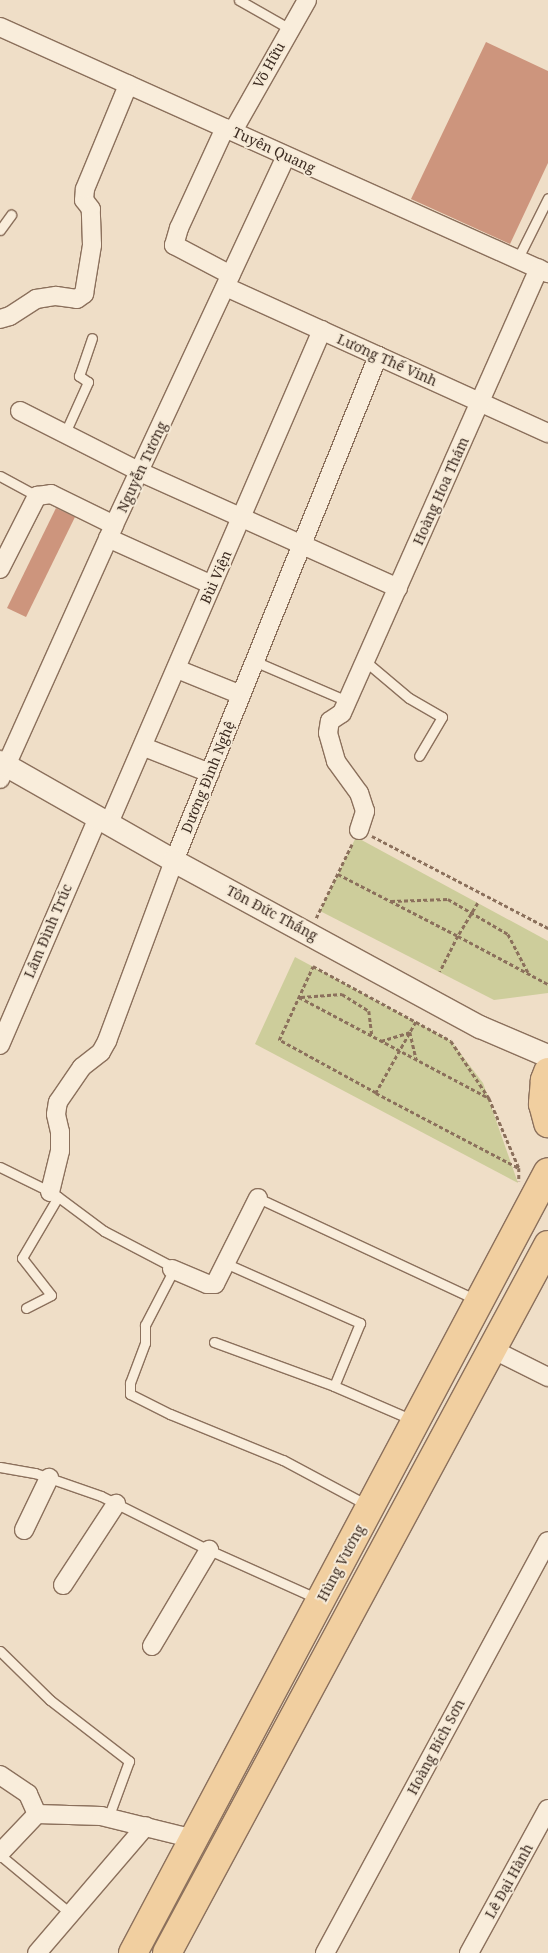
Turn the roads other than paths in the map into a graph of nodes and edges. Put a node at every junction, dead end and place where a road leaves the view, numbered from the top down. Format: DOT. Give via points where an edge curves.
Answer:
graph roads {
  1 [pos="239,0"];
  2 [pos="307,0"];
  3 [pos="0,27"];
  4 [pos="290,29"];
  5 [pos="128,85"];
  6 [pos="229,129"];
  7 [pos="286,156"];
  8 [pos="548,198"];
  9 [pos="10,215"];
  10 [pos="0,230"];
  11 [pos="517,260"];
  12 [pos="544,271"];
  13 [pos="229,281"];
  14 [pos="0,319"];
  15 [pos="322,330"];
  16 [pos="92,338"];
  17 [pos="378,356"];
  18 [pos="480,402"];
  19 [pos="20,411"];
  20 [pos="65,433"];
  21 [pos="548,433"];
  22 [pos="140,472"];
  23 [pos="0,476"];
  24 [pos="37,496"];
  25 [pos="242,518"];
  26 [pos="111,531"];
  27 [pos="300,545"];
  28 [pos="0,569"];
  29 [pos="212,585"];
  30 [pos="398,588"];
  31 [pos="254,661"];
  32 [pos="365,661"];
  33 [pos="177,669"];
  34 [pos="241,695"];
  35 [pos="345,707"];
  36 [pos="144,747"];
  37 [pos="419,756"];
  38 [pos="2,769"];
  39 [pos="210,773"];
  40 [pos="104,820"];
  41 [pos="359,830"];
  42 [pos="174,861"];
  43 [pos="0,1045"];
  44 [pos="548,1056"];
  45 [pos="548,1072"];
  46 [pos="548,1123"];
  47 [pos="0,1167"];
  48 [pos="548,1172"];
  49 [pos="54,1194"];
  50 [pos="258,1198"];
  51 [pos="546,1254"];
  52 [pos="225,1263"];
  53 [pos="172,1269"];
  54 [pos="479,1302"];
  55 [pos="26,1308"];
  56 [pos="214,1342"];
  57 [pos="492,1349"];
  58 [pos="548,1377"];
  59 [pos="334,1386"];
  60 [pos="416,1421"];
  61 [pos="0,1467"];
  62 [pos="49,1478"];
  63 [pos="116,1504"];
  64 [pos="370,1507"];
  65 [pos="24,1530"];
  66 [pos="548,1541"];
  67 [pos="209,1550"];
  68 [pos="63,1585"];
  69 [pos="321,1600"];
  70 [pos="350,1615"];
  71 [pos="152,1646"];
  72 [pos="0,1651"];
  73 [pos="0,1775"];
  74 [pos="548,1809"];
  75 [pos="37,1814"];
  76 [pos="108,1818"];
  77 [pos="146,1826"];
  78 [pos="194,1839"];
  79 [pos="0,1854"];
  80 [pos="71,1914"];
  81 [pos="37,1953"];
  82 [pos="133,1953"];
  83 [pos="166,1953"];
  84 [pos="325,1953"];
  85 [pos="469,1953"];
  1 -- 4 [label="lane"];
  2 -- 4 [label="street, Võ Hữu"];
  3 -- 5 [label="street, Tuyên Quang"];
  4 -- 6 [label="street, Võ Hữu"];
  5 -- 6 [label="street, Tuyên Quang"];
  5 -- 14 [label="street" via="85,189 84,200 92,209 92,245 84,294 77,299 56,296 36,299"];
  6 -- 7 [label="street, Tuyên Quang"];
  6 -- 13 [label="street, Võ Hữu" via="182,220 174,245"];
  7 -- 11 [label="street, Tuyên Quang"];
  7 -- 13 [label="street, Nguyễn Tương"];
  8 -- 11 [label="lane"];
  9 -- 10 [label="lane"];
  11 -- 12 [label="street, Tuyên Quang"];
  12 -- 18 [label="street, Hoàng Hoa Thám"];
  13 -- 15 [label="street, Lương Thế Vinh"];
  13 -- 22 [label="street, Nguyễn Tương"];
  15 -- 17 [label="street, Lương Thế Vinh"];
  15 -- 25 [label="street, Bùi Viện"];
  16 -- 20 [label="lane" via="79,376 88,382"];
  17 -- 18 [label="street, Lương Thế Vinh"];
  17 -- 27 [label="street, Dương Đình Nghệ"];
  18 -- 21 [label="street, Lương Thế Vinh"];
  18 -- 30 [label="street, Hoàng Hoa Thám"];
  19 -- 20 [label="street"];
  20 -- 22 [label="street"];
  22 -- 25 [label="street"];
  22 -- 26 [label="street, Nguyễn Tương"];
  23 -- 24 [label="lane"];
  24 -- 26 [label="street" via="51,494"];
  24 -- 28 [label="street"];
  25 -- 27 [label="street"];
  25 -- 29 [label="street, Bùi Viện"];
  26 -- 29 [label="street"];
  26 -- 38 [label="street, Nguyễn Tương"];
  27 -- 30 [label="street"];
  27 -- 31 [label="street, Dương Đình Nghệ"];
  29 -- 33 [label="street, Bùi Viện"];
  30 -- 32 [label="street, Hoàng Hoa Thám"];
  31 -- 34 [label="street, Dương Đình Nghệ"];
  31 -- 35 [label="lane"];
  32 -- 35 [label="street, Hoàng Hoa Thám"];
  32 -- 37 [label="lane" via="409,698 442,717"];
  33 -- 34 [label="street"];
  33 -- 36 [label="street, Bùi Viện"];
  34 -- 39 [label="street, Dương Đình Nghệ"];
  35 -- 41 [label="street, Hoàng Hoa Thám" via="330,721 328,733 336,761 359,793 365,811"];
  36 -- 39 [label="street"];
  36 -- 40 [label="street, Bùi Viện"];
  38 -- 40 [label="street, Tôn Đức Thắng"];
  39 -- 42 [label="street, Dương Đình Nghệ"];
  40 -- 42 [label="street, Tôn Đức Thắng"];
  40 -- 43 [label="street, Lâm Đình Trúc"];
  42 -- 44 [label="street, Tôn Đức Thắng" via="480,1027"];
  42 -- 49 [label="street, Dương Đình Nghệ" via="101,1052 82,1067 58,1102 60,1151"];
  45 -- 46 [label="main road" via="543,1104"];
  47 -- 49 [label="lane"];
  48 -- 54 [label="main road, Hùng Vương"];
  49 -- 53 [label="lane" via="104,1231 166,1262"];
  49 -- 55 [label="lane" via="22,1258 51,1294"];
  50 -- 52 [label="street"];
  50 -- 54 [label="lane"];
  51 -- 57 [label="main road"];
  52 -- 53 [label="street" via="212,1285"];
  52 -- 59 [label="lane" via="360,1323"];
  53 -- 64 [label="lane" via="145,1325 144,1343 130,1383 130,1394 170,1414 283,1460"];
  54 -- 60 [label="main road, Hùng Vương"];
  56 -- 59 [label="lane"];
  57 -- 58 [label="street"];
  57 -- 70 [label="main road"];
  59 -- 60 [label="lane"];
  60 -- 64 [label="main road, Hùng Vương"];
  61 -- 62 [label="lane"];
  62 -- 63 [label="lane"];
  62 -- 65 [label="street"];
  63 -- 67 [label="lane"];
  63 -- 68 [label="street"];
  64 -- 69 [label="main road, Hùng Vương"];
  66 -- 84 [label="street, Hoàng Bích Sơn"];
  67 -- 69 [label="lane"];
  67 -- 71 [label="street"];
  69 -- 70 [label="main road"];
  69 -- 78 [label="main road, Hùng Vương"];
  70 -- 83 [label="main road"];
  72 -- 76 [label="lane" via="50,1700 129,1761"];
  73 -- 75 [label="street" via="28,1794"];
  74 -- 85 [label="street, Lê Đại Hành"];
  75 -- 76 [label="street"];
  75 -- 79 [label="street"];
  76 -- 77 [label="street"];
  77 -- 78 [label="street"];
  77 -- 80 [label="street"];
  78 -- 82 [label="main road, Hùng Vương"];
  79 -- 80 [label="lane"];
  80 -- 81 [label="street"];
}
